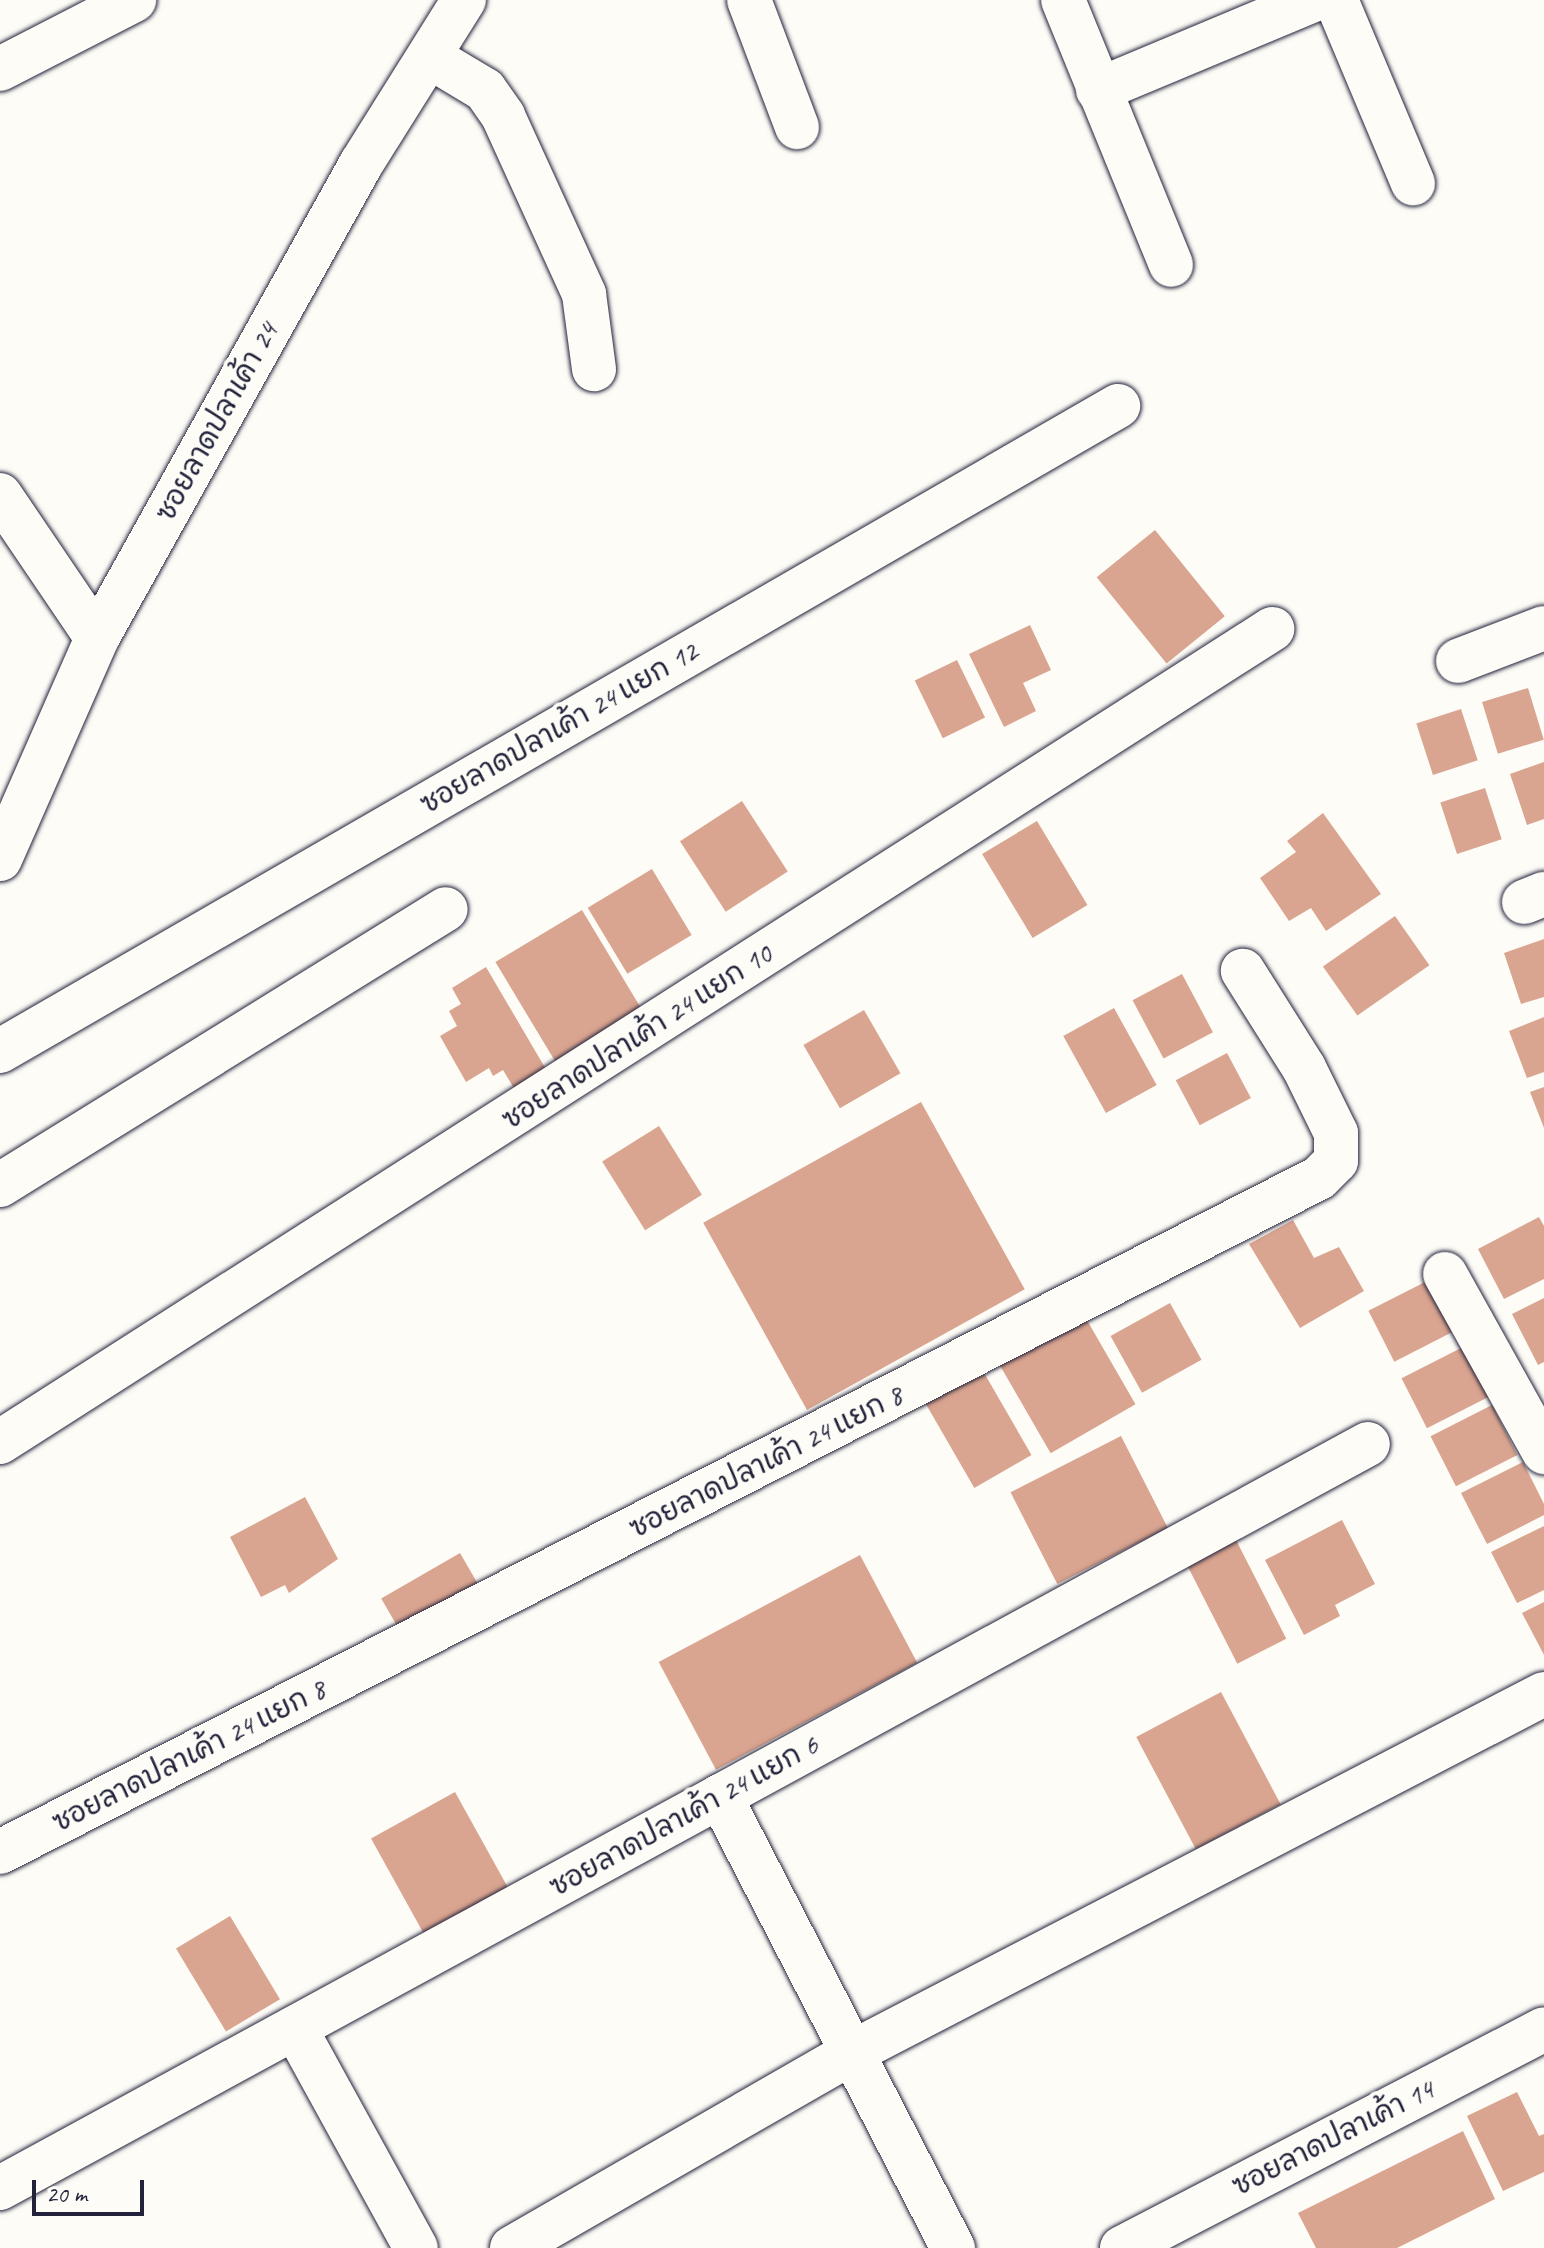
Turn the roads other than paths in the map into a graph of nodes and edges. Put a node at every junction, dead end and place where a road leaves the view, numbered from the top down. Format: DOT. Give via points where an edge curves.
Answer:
graph roads {
  1 [pos="134,0"];
  2 [pos="464,0"];
  3 [pos="749,0"];
  4 [pos="1063,0"];
  5 [pos="1313,0"];
  6 [pos="1336,0"];
  7 [pos="430,57"];
  8 [pos="0,69"];
  9 [pos="1098,90"];
  10 [pos="797,127"];
  11 [pos="1413,183"];
  12 [pos="1171,265"];
  13 [pos="594,369"];
  14 [pos="1118,406"];
  15 [pos="0,495"];
  16 [pos="1544,628"];
  17 [pos="1272,629"];
  18 [pos="97,638"];
  19 [pos="1458,661"];
  20 [pos="2,846"];
  21 [pos="446,909"];
  22 [pos="1243,971"];
  23 [pos="0,1051"];
  24 [pos="0,1185"];
  25 [pos="1445,1274"];
  26 [pos="0,1442"];
  27 [pos="1368,1444"];
  28 [pos="1544,1452"];
  29 [pos="1544,1694"];
  30 [pos="720,1796"];
  31 [pos="0,1852"];
  32 [pos="295,2028"];
  33 [pos="1544,2029"];
  34 [pos="853,2052"];
  35 [pos="0,2188"];
  36 [pos="416,2248"];
  37 [pos="512,2248"];
  38 [pos="953,2248"];
  39 [pos="1122,2248"];
  1 -- 8 [label="street"];
  2 -- 7 [label="street, ซอยลาดปลาเค้า 24"];
  3 -- 10 [label="street"];
  4 -- 9 [label="street"];
  5 -- 9 [label="street"];
  6 -- 11 [label="street"];
  7 -- 13 [label="street" via="485,90 503,116 584,294"];
  7 -- 18 [label="street, ซอยลาดปลาเค้า 24" via="361,164"];
  9 -- 12 [label="street"];
  14 -- 23 [label="street, ซอยลาดปลาเค้า 24 แยก 12"];
  15 -- 18 [label="street"];
  16 -- 19 [label="street"];
  17 -- 26 [label="street, ซอยลาดปลาเค้า 24 แยก 10"];
  18 -- 20 [label="street, ซอยลาดปลาเค้า 24"];
  21 -- 24 [label="street"];
  22 -- 31 [label="street, ซอยลาดปลาเค้า 24 แยก 8" via="1304,1068 1336,1133 1336,1161 1319,1178"];
  25 -- 28 [label="street"];
  27 -- 30 [label="street, ซอยลาดปลาเค้า 24 แยก 6"];
  29 -- 34 [label="street"];
  30 -- 32 [label="street, ซอยลาดปลาเค้า 24 แยก 6"];
  30 -- 34 [label="street"];
  32 -- 35 [label="street, ซอยลาดปลาเค้า 24 แยก 6"];
  32 -- 36 [label="street"];
  33 -- 39 [label="street, ซอยลาดปลาเค้า 14"];
  34 -- 37 [label="street"];
  34 -- 38 [label="street"];
}
